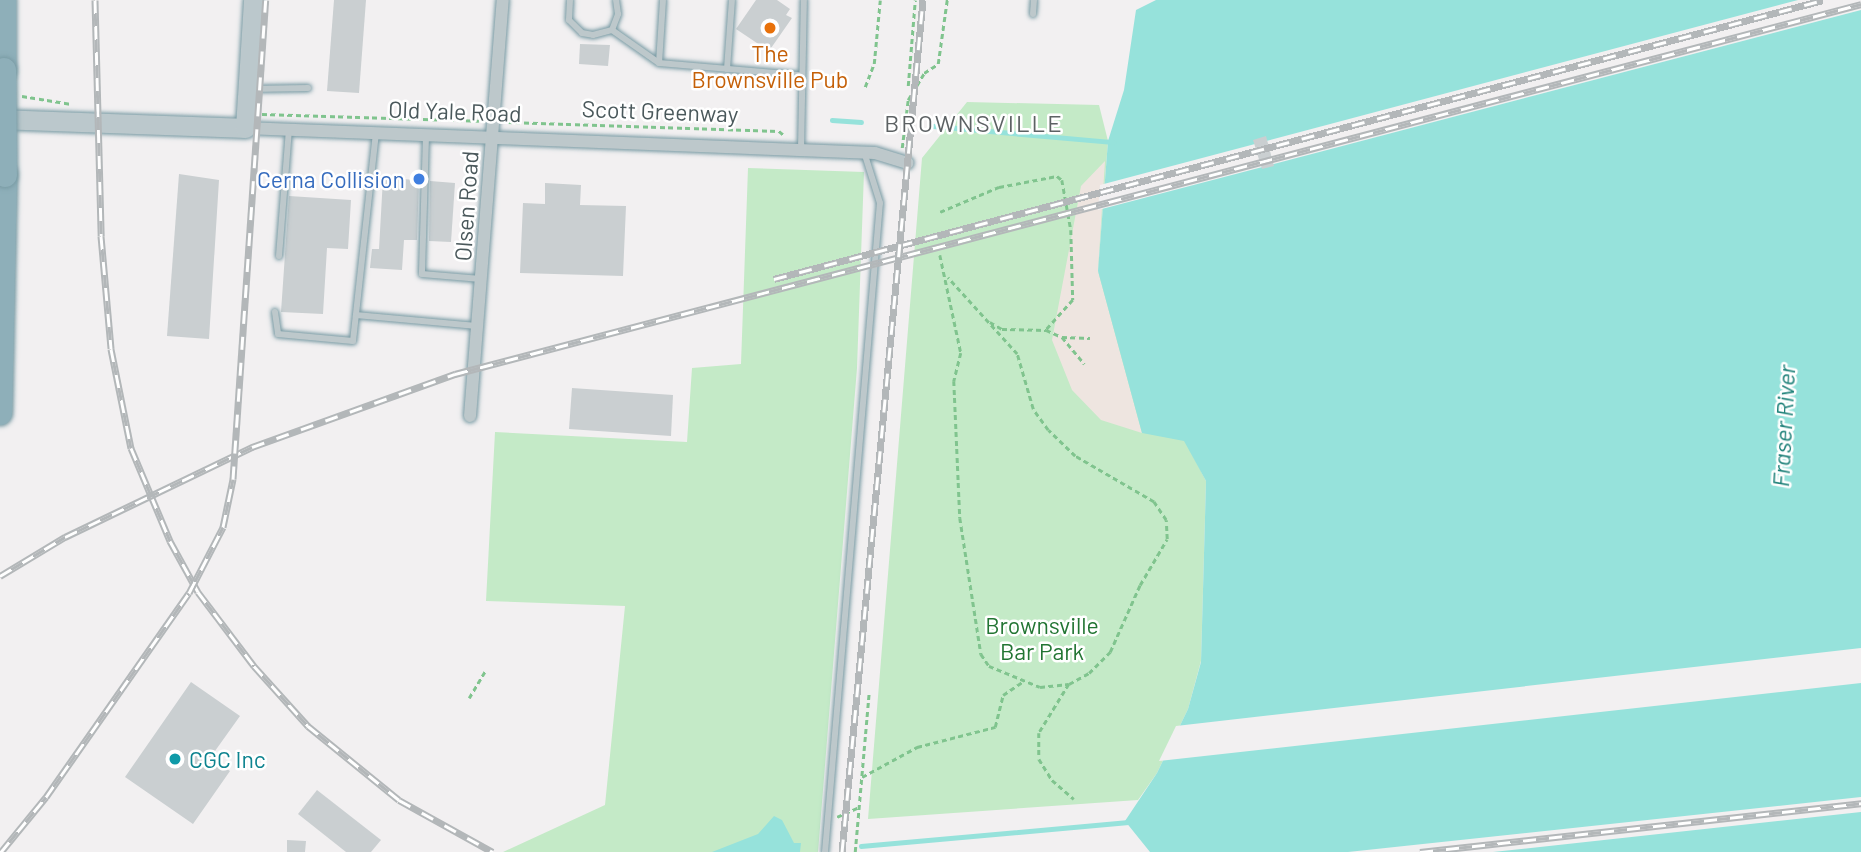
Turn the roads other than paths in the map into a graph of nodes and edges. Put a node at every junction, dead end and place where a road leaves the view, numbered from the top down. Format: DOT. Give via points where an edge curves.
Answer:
graph roads {
  1 [pos="4,0"];
  2 [pos="253,0"];
  3 [pos="503,0"];
  4 [pos="570,0"];
  5 [pos="616,0"];
  6 [pos="663,0"];
  7 [pos="732,0"];
  8 [pos="804,0"];
  9 [pos="1034,0"];
  10 [pos="1033,14"];
  11 [pos="612,30"];
  12 [pos="659,63"];
  13 [pos="727,69"];
  14 [pos="800,75"];
  15 [pos="308,88"];
  16 [pos="247,89"];
  17 [pos="0,119"];
  18 [pos="245,128"];
  19 [pos="289,130"];
  20 [pos="376,133"];
  21 [pos="426,135"];
  22 [pos="492,137"];
  23 [pos="801,150"];
  24 [pos="864,152"];
  25 [pos="903,161"];
  26 [pos="279,256"];
  27 [pos="481,279"];
  28 [pos="275,312"];
  29 [pos="356,315"];
  30 [pos="476,326"];
  31 [pos="0,412"];
  32 [pos="470,416"];
  33 [pos="825,852"];
  1 -- 31 [label="highway, bridge"];
  2 -- 16 [label="street"];
  3 -- 22 [label="street, Olsen Road"];
  4 -- 11 [label="lane" via="569,20 582,33"];
  5 -- 11 [label="lane" via="618,14"];
  6 -- 12 [label="lane"];
  7 -- 13 [label="lane"];
  8 -- 14 [label="lane"];
  9 -- 10 [label="lane"];
  11 -- 12 [label="lane"];
  12 -- 13 [label="lane"];
  13 -- 14 [label="lane"];
  14 -- 23 [label="lane"];
  15 -- 16 [label="lane"];
  16 -- 18 [label="street"];
  17 -- 18 [label="street, Old Yale Road"];
  18 -- 19 [label="street, Old Yale Road"];
  19 -- 20 [label="street, Old Yale Road"];
  19 -- 26 [label="lane"];
  20 -- 21 [label="street, Old Yale Road"];
  20 -- 29 [label="lane"];
  21 -- 22 [label="street, Old Yale Road"];
  21 -- 27 [label="lane" via="422,274"];
  22 -- 23 [label="street, Old Yale Road"];
  22 -- 27 [label="street, Olsen Road"];
  23 -- 24 [label="street, Old Yale Road"];
  24 -- 25 [label="street, Old Yale Road"];
  24 -- 33 [label="lane" via="880,203"];
  27 -- 30 [label="street, Olsen Road"];
  28 -- 29 [label="lane" via="278,334 353,341"];
  29 -- 30 [label="lane"];
  30 -- 32 [label="street, Olsen Road"];
}
